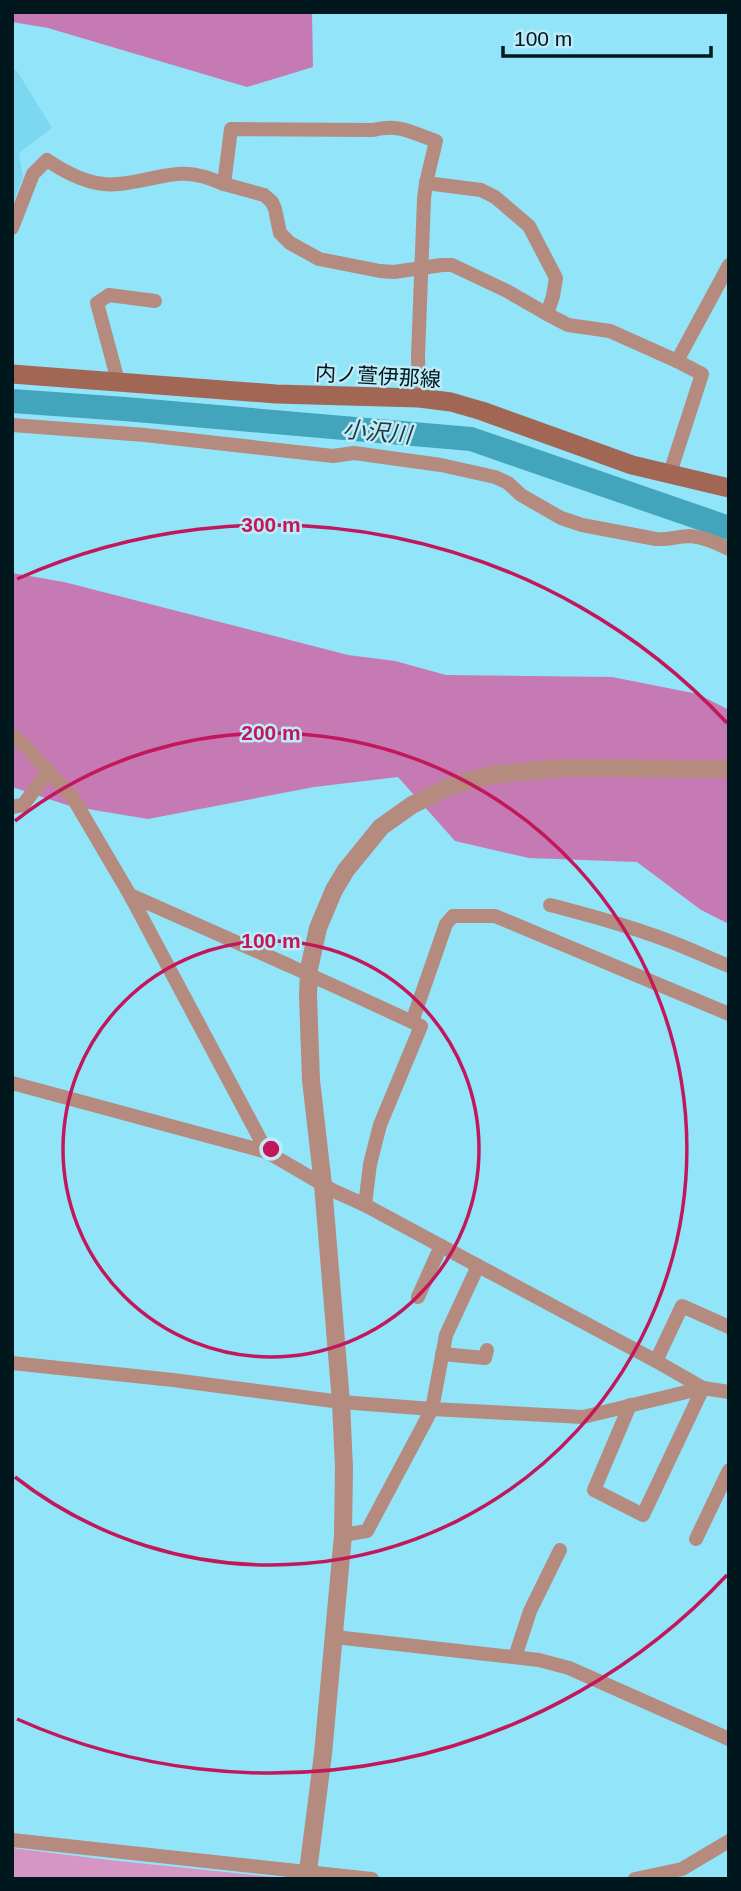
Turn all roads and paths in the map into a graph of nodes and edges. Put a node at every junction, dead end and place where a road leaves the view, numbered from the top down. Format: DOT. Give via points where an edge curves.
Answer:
graph roads {
  1 [pos="426,183"];
  2 [pos="224,184"];
  3 [pos="12,228"];
  4 [pos="729,265"];
  5 [pos="421,268"];
  6 [pos="155,301"];
  7 [pos="547,314"];
  8 [pos="677,361"];
  9 [pos="12,374"];
  10 [pos="118,382"];
  11 [pos="419,398"];
  12 [pos="12,425"];
  13 [pos="670,473"];
  14 [pos="729,488"];
  15 [pos="729,549"];
  16 [pos="12,736"];
  17 [pos="729,769"];
  18 [pos="48,772"];
  19 [pos="12,807"];
  20 [pos="130,895"];
  21 [pos="550,905"];
  22 [pos="729,966"];
  23 [pos="729,1014"];
  24 [pos="412,1022"];
  25 [pos="12,1083"];
  26 [pos="267,1152"];
  27 [pos="323,1185"];
  28 [pos="365,1205"];
  29 [pos="441,1246"];
  30 [pos="478,1266"];
  31 [pos="418,1297"];
  32 [pos="729,1327"];
  33 [pos="487,1350"];
  34 [pos="442,1354"];
  35 [pos="656,1361"];
  36 [pos="12,1363"];
  37 [pos="703,1388"];
  38 [pos="729,1392"];
  39 [pos="341,1402"];
  40 [pos="629,1405"];
  41 [pos="432,1409"];
  42 [pos="729,1470"];
  43 [pos="343,1535"];
  44 [pos="696,1539"];
  45 [pos="560,1550"];
  46 [pos="335,1637"];
  47 [pos="515,1657"];
  48 [pos="729,1739"];
  49 [pos="12,1840"];
  50 [pos="729,1841"];
  51 [pos="307,1876"];
  52 [pos="372,1879"];
  53 [pos="635,1879"];
  1 -- 2 [label="street" via="436,141 386,126 373,130 231,129"];
  1 -- 5 [label="street"];
  1 -- 7 [label="street" via="481,190 529,226 556,278"];
  2 -- 3 [label="street" via="209,177 173,173 115,185 67,173 47,160 33,174"];
  2 -- 5 [label="street" via="264,195 272,202 281,233 319,259 380,271"];
  4 -- 8 [label="street"];
  5 -- 7 [label="street" via="452,265"];
  5 -- 11 [label="street"];
  6 -- 10 [label="street" via="109,295 97,303"];
  7 -- 8 [label="street" via="568,325 610,331"];
  8 -- 13 [label="street" via="702,374"];
  9 -- 10 [label="main road, 内ノ萱伊那線"];
  10 -- 11 [label="main road, 内ノ萱伊那線" via="276,394"];
  11 -- 13 [label="main road, 内ノ萱伊那線" via="482,411"];
  12 -- 15 [label="street" via="333,456 354,453 441,465 495,477 571,522 656,539 703,538"];
  13 -- 14 [label="main road, 内ノ萱伊那線"];
  16 -- 18 [label="street"];
  17 -- 27 [label="street" via="559,768 492,775 450,786 381,827 340,880 313,945 308,996 311,1080"];
  18 -- 19 [label="street" via="23,805"];
  18 -- 20 [label="street" via="73,798"];
  20 -- 24 [label="street, bridge"];
  20 -- 26 [label="street"];
  21 -- 22 [label="street" via="624,926"];
  23 -- 24 [label="street" via="495,916 453,916 446,924"];
  24 -- 28 [label="street" via="421,1026 380,1125"];
  25 -- 26 [label="street"];
  26 -- 27 [label="street"];
  27 -- 28 [label="street"];
  27 -- 39 [label="street"];
  28 -- 29 [label="street"];
  29 -- 30 [label="street"];
  29 -- 31 [label="street"];
  30 -- 34 [label="street"];
  30 -- 35 [label="street"];
  32 -- 35 [label="street" via="682,1306"];
  33 -- 34 [label="street" via="485,1358"];
  34 -- 41 [label="street"];
  35 -- 37 [label="street"];
  36 -- 39 [label="street"];
  37 -- 38 [label="street"];
  37 -- 40 [label="street"];
  37 -- 40 [label="street" via="643,1515 594,1490"];
  39 -- 41 [label="street"];
  39 -- 43 [label="street"];
  40 -- 41 [label="street" via="583,1417"];
  41 -- 43 [label="street" via="367,1531"];
  42 -- 44 [label="street"];
  43 -- 46 [label="street"];
  45 -- 47 [label="street" via="530,1611"];
  46 -- 47 [label="street"];
  46 -- 51 [label="street"];
  47 -- 48 [label="street" via="569,1668"];
  49 -- 51 [label="street"];
  50 -- 53 [label="street" via="682,1869"];
  51 -- 52 [label="street"];
}
